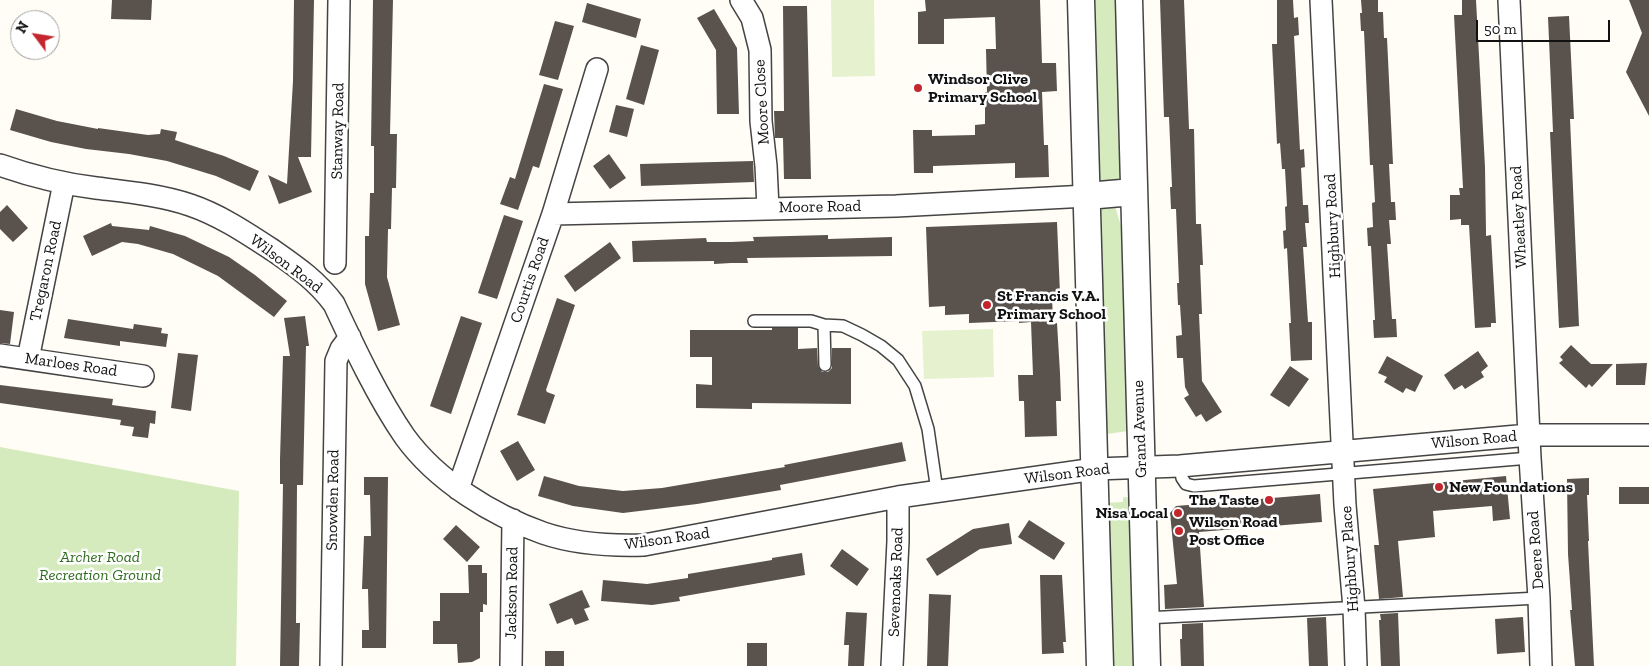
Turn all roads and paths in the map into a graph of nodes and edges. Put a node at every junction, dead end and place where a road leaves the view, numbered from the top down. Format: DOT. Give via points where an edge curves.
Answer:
graph roads {
  1 [pos="339,0"];
  2 [pos="741,0"];
  3 [pos="1081,0"];
  4 [pos="1128,0"];
  5 [pos="1322,0"];
  6 [pos="1509,0"];
  7 [pos="597,69"];
  8 [pos="0,165"];
  9 [pos="64,183"];
  10 [pos="1133,192"];
  11 [pos="1087,196"];
  12 [pos="768,208"];
  13 [pos="553,214"];
  14 [pos="335,263"];
  15 [pos="754,321"];
  16 [pos="824,325"];
  17 [pos="350,337"];
  18 [pos="0,355"];
  19 [pos="28,359"];
  20 [pos="825,365"];
  21 [pos="143,376"];
  22 [pos="1529,434"];
  23 [pos="1649,435"];
  24 [pos="1343,452"];
  25 [pos="1530,458"];
  26 [pos="1180,466"];
  27 [pos="1141,467"];
  28 [pos="1095,469"];
  29 [pos="1344,473"];
  30 [pos="458,489"];
  31 [pos="937,491"];
  32 [pos="898,497"];
  33 [pos="513,520"];
  34 [pos="1540,598"];
  35 [pos="1354,608"];
  36 [pos="1145,618"];
  37 [pos="331,666"];
  38 [pos="511,666"];
  39 [pos="892,666"];
  40 [pos="1100,666"];
  41 [pos="1146,666"];
  42 [pos="1356,666"];
  43 [pos="1541,666"];
  1 -- 14 [label="street, Stanway Road"];
  2 -- 12 [label="street, Moore Close" via="752,18 760,50 761,121"];
  3 -- 11 [label="street"];
  4 -- 10 [label="street, Grand Avenue"];
  5 -- 24 [label="street, Highbury Road"];
  6 -- 22 [label="street, Wheatley Road"];
  7 -- 13 [label="street, Courtis Road"];
  8 -- 9 [label="street, Wilson Road"];
  9 -- 17 [label="street, Wilson Road" via="140,192 191,205 221,219 253,237 322,287"];
  9 -- 19 [label="street, Tregaron Road"];
  10 -- 11 [label="street"];
  10 -- 27 [label="street, Grand Avenue"];
  11 -- 12 [label="street, Moore Road" via="896,206"];
  11 -- 28 [label="street"];
  12 -- 13 [label="street, Moore Road"];
  13 -- 30 [label="street, Courtis Road"];
  15 -- 16 [label="lane" via="811,321"];
  16 -- 20 [label="lane"];
  16 -- 31 [label="lane" via="843,326 881,346 898,360 915,386 928,429"];
  17 -- 30 [label="street, Wilson Road" via="406,438"];
  17 -- 37 [label="street, Snowden Road" via="336,360"];
  18 -- 19 [label="street, Marloes Road"];
  19 -- 21 [label="street, Marloes Road"];
  22 -- 23 [label="street, Wilson Road"];
  22 -- 24 [label="street, Wilson Road"];
  22 -- 25 [label="street, Deere Road"];
  24 -- 26 [label="street, Wilson Road"];
  24 -- 29 [label="street, Highbury Place"];
  25 -- 29 [label="lane, Wilson Road"];
  25 -- 34 [label="street, Deere Road"];
  26 -- 27 [label="street, Wilson Road"];
  26 -- 29 [label="lane, Wilson Road" via="1186,484 1194,486"];
  27 -- 28 [label="street, Wilson Road"];
  27 -- 36 [label="street, Grand Avenue"];
  28 -- 31 [label="street, Wilson Road"];
  28 -- 40 [label="street"];
  29 -- 35 [label="street, Highbury Place"];
  30 -- 33 [label="street, Wilson Road"];
  31 -- 32 [label="street, Wilson Road"];
  32 -- 33 [label="street, Wilson Road" via="644,545 586,542 544,533"];
  32 -- 39 [label="street, Sevenoaks Road"];
  33 -- 38 [label="street, Jackson Road"];
  34 -- 35 [label="lane"];
  34 -- 43 [label="street, Deere Road"];
  35 -- 36 [label="lane"];
  35 -- 42 [label="street, Highbury Place"];
  36 -- 41 [label="street, Grand Avenue"];
}
